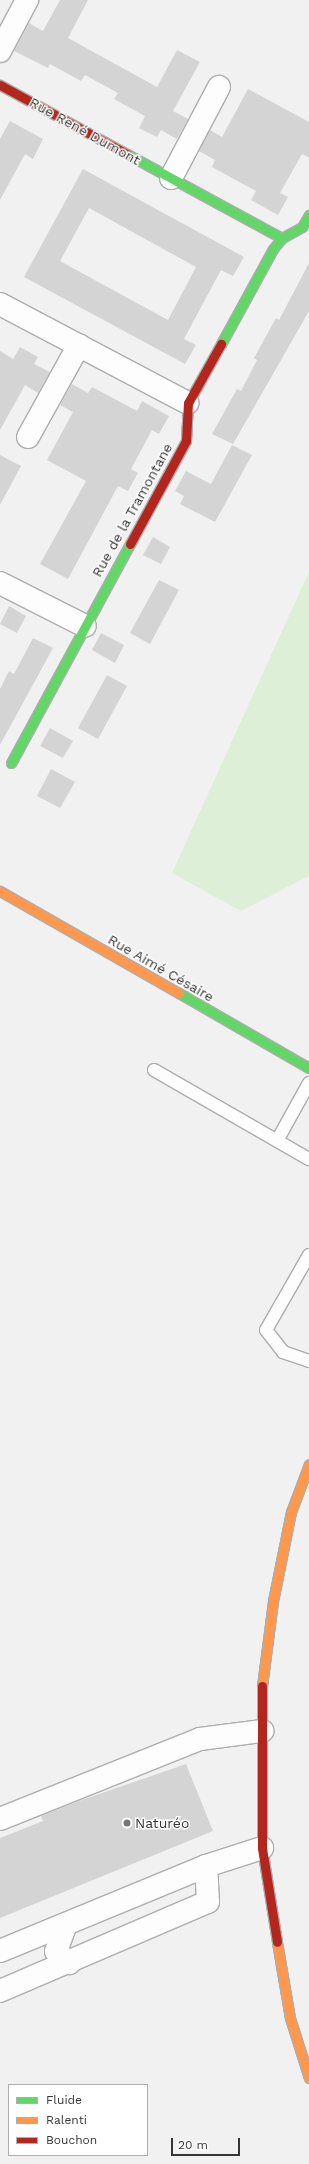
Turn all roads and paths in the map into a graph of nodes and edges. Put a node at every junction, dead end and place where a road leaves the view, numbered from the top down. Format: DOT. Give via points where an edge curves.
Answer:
graph roads {
  1 [pos="27,0"];
  2 [pos="0,51"];
  3 [pos="0,85"];
  4 [pos="219,87"];
  5 [pos="171,178"];
  6 [pos="309,215"];
  7 [pos="282,238"];
  8 [pos="0,304"];
  9 [pos="79,345"];
  10 [pos="188,403"];
  11 [pos="28,437"];
  12 [pos="0,583"];
  13 [pos="85,626"];
  14 [pos="11,763"];
  15 [pos="0,891"];
  16 [pos="309,1068"];
  17 [pos="154,1070"];
  18 [pos="309,1083"];
  19 [pos="278,1139"];
  20 [pos="309,1159"];
  21 [pos="309,1255"];
  22 [pos="309,1361"];
  23 [pos="309,1464"];
  24 [pos="262,1730"];
  25 [pos="0,1819"];
  26 [pos="262,1848"];
  27 [pos="206,1866"];
  28 [pos="66,1924"];
  29 [pos="0,1951"];
  30 [pos="69,1963"];
  31 [pos="0,1991"];
  32 [pos="309,2078"];
  1 -- 2 [label="street"];
  3 -- 5 [label="street, Rue René Dumont"];
  4 -- 5 [label="street"];
  5 -- 7 [label="street, Rue René Dumont"];
  6 -- 7 [label="street, Rue de la Tramontane" via="302,227"];
  7 -- 10 [label="street, Rue de la Tramontane" via="273,249"];
  8 -- 9 [label="street"];
  9 -- 10 [label="street"];
  9 -- 11 [label="street"];
  10 -- 13 [label="street, Rue de la Tramontane" via="186,441"];
  12 -- 13 [label="street"];
  13 -- 14 [label="street, Rue de la Tramontane"];
  15 -- 16 [label="street, Rue Aimé Césaire"];
  17 -- 19 [label="lane"];
  18 -- 19 [label="lane"];
  19 -- 20 [label="lane"];
  21 -- 22 [label="lane" via="266,1330 283,1352"];
  23 -- 24 [label="street" via="291,1512 273,1600 262,1688"];
  24 -- 25 [label="street" via="200,1739"];
  24 -- 26 [label="street"];
  26 -- 27 [label="street"];
  26 -- 32 [label="street" via="290,2018"];
  27 -- 28 [label="street"];
  27 -- 30 [label="street" via="208,1902"];
  28 -- 29 [label="street"];
  28 -- 30 [label="street" via="56,1951"];
  30 -- 31 [label="street"];
}
